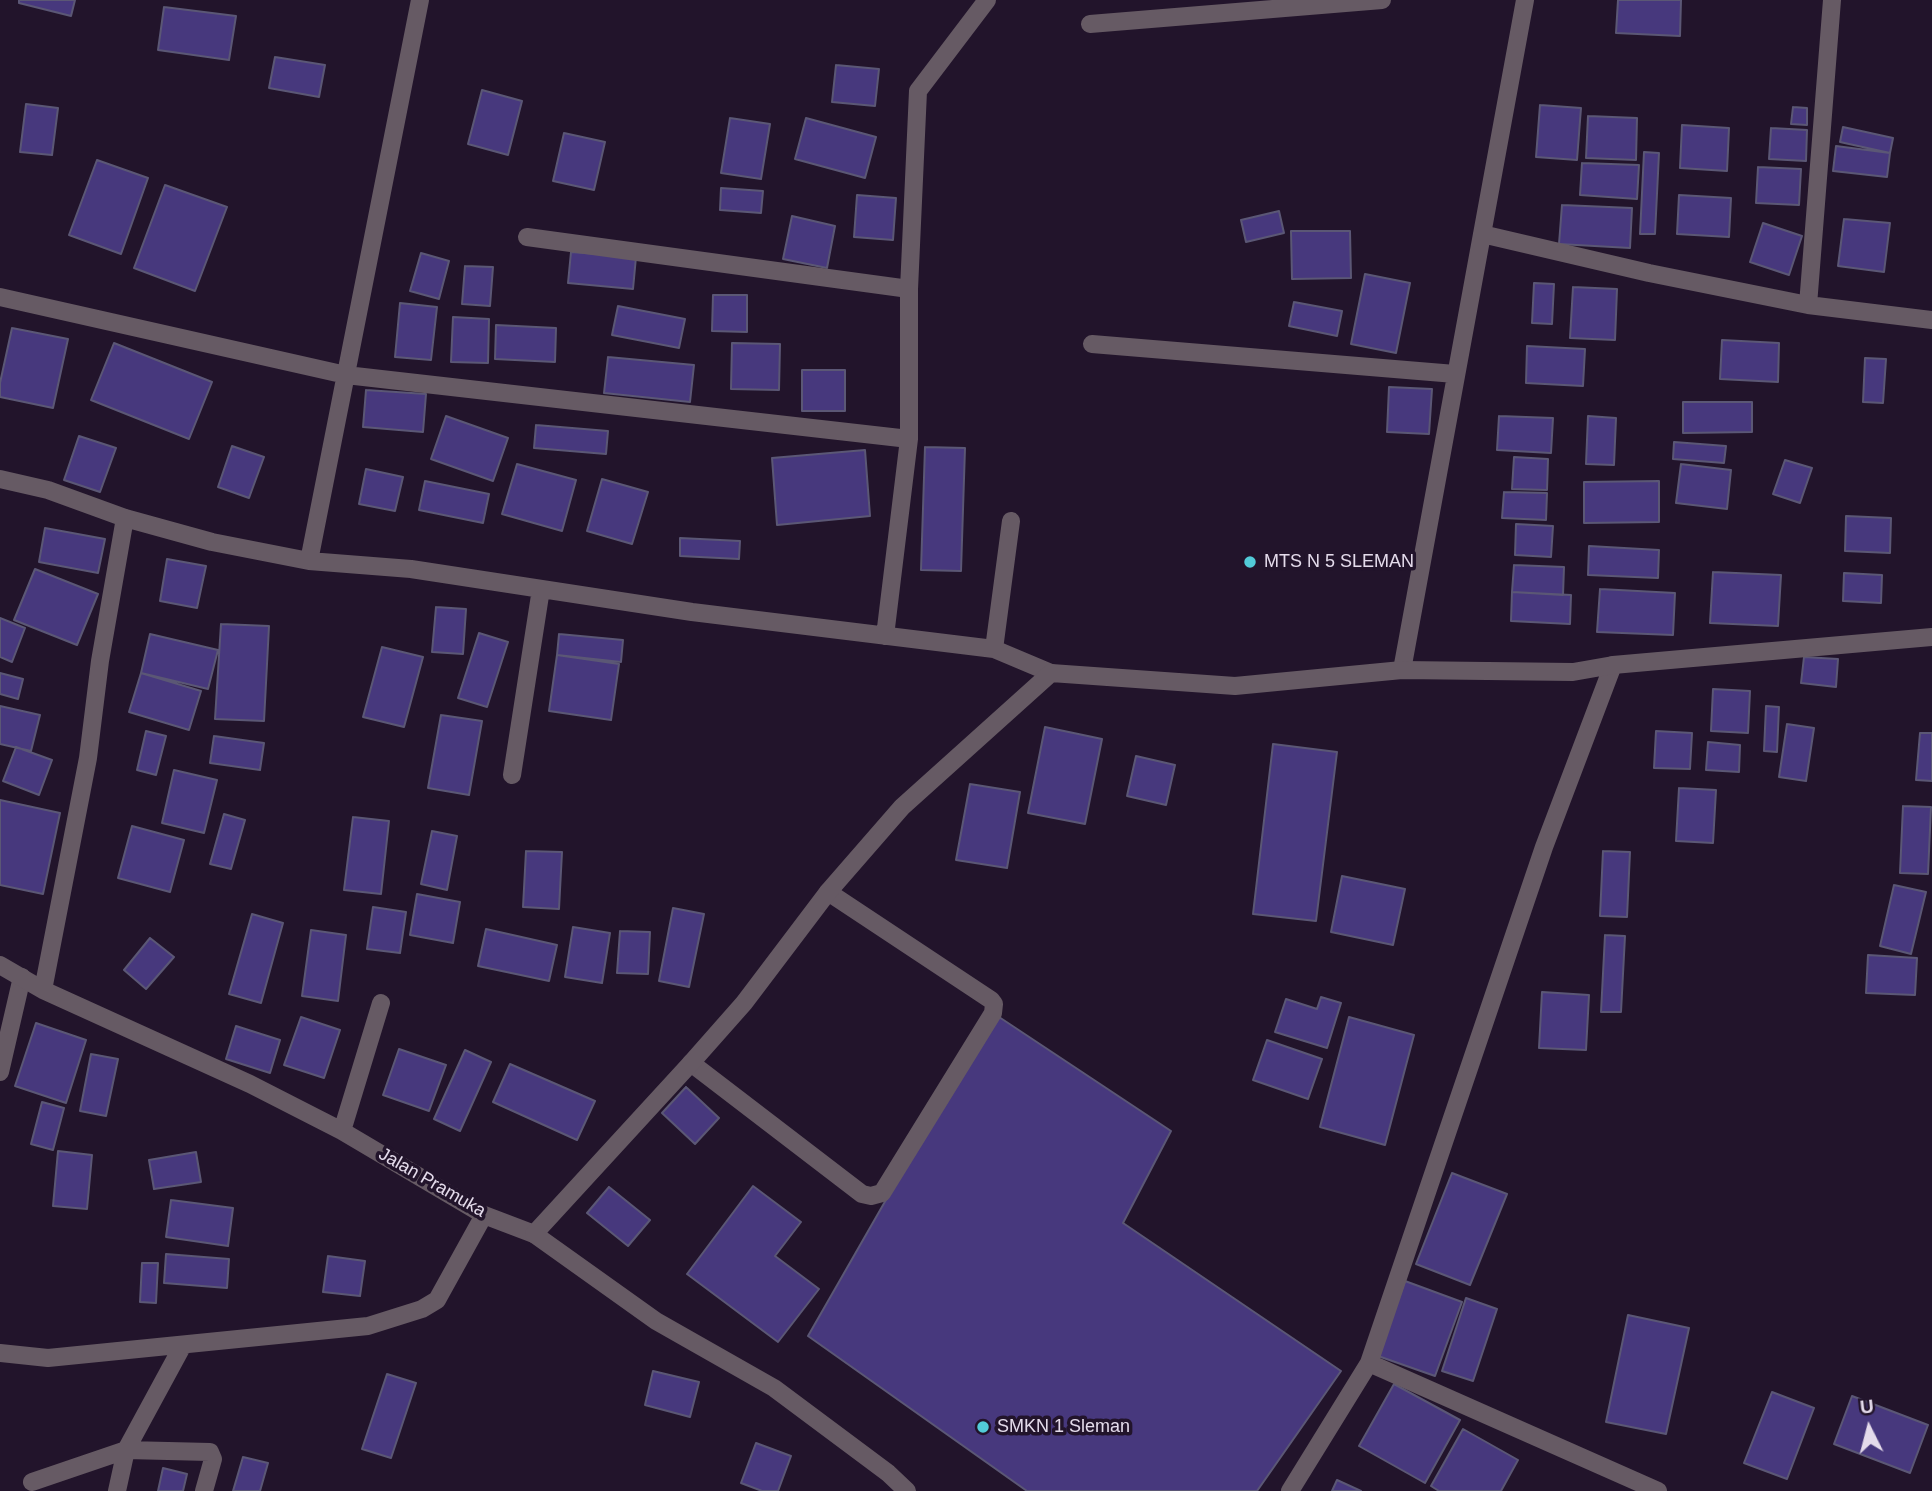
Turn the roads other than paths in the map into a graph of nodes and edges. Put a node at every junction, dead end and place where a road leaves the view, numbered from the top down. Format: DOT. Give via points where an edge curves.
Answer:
graph roads {
  1 [pos="420,0"];
  2 [pos="987,0"];
  3 [pos="1382,0"];
  4 [pos="1525,0"];
  5 [pos="1832,0"];
  6 [pos="1090,24"];
  7 [pos="1482,234"];
  8 [pos="527,237"];
  9 [pos="909,289"];
  10 [pos="0,298"];
  11 [pos="1808,305"];
  12 [pos="1932,320"];
  13 [pos="1092,344"];
  14 [pos="1455,374"];
  15 [pos="346,375"];
  16 [pos="909,439"];
  17 [pos="0,479"];
  18 [pos="125,518"];
  19 [pos="1011,521"];
  20 [pos="309,561"];
  21 [pos="541,589"];
  22 [pos="885,636"];
  23 [pos="1932,637"];
  24 [pos="994,649"];
  25 [pos="1613,665"];
  26 [pos="1402,670"];
  27 [pos="1051,673"];
  28 [pos="512,775"];
  29 [pos="828,892"];
  30 [pos="0,965"];
  31 [pos="22,977"];
  32 [pos="43,990"];
  33 [pos="381,1003"];
  34 [pos="691,1063"];
  35 [pos="0,1072"];
  36 [pos="342,1131"];
  37 [pos="484,1215"];
  38 [pos="534,1234"];
  39 [pos="183,1345"];
  40 [pos="0,1353"];
  41 [pos="1369,1363"];
  42 [pos="126,1450"];
  43 [pos="32,1482"];
  44 [pos="117,1491"];
  45 [pos="204,1491"];
  46 [pos="907,1491"];
  47 [pos="1290,1491"];
  48 [pos="1658,1491"];
  1 -- 15 [label="street"];
  2 -- 9 [label="street" via="918,91"];
  3 -- 6 [label="street"];
  4 -- 7 [label="street"];
  5 -- 11 [label="street"];
  7 -- 11 [label="street"];
  7 -- 14 [label="street"];
  8 -- 9 [label="street"];
  9 -- 16 [label="street"];
  10 -- 15 [label="street"];
  11 -- 12 [label="street"];
  13 -- 14 [label="street"];
  14 -- 26 [label="street"];
  15 -- 16 [label="street"];
  15 -- 20 [label="street"];
  16 -- 22 [label="street"];
  17 -- 18 [label="street"];
  18 -- 20 [label="street" via="212,542"];
  18 -- 32 [label="street" via="88,758"];
  19 -- 24 [label="street"];
  20 -- 21 [label="street" via="411,569"];
  21 -- 22 [label="street"];
  21 -- 28 [label="street"];
  22 -- 24 [label="street"];
  23 -- 25 [label="street"];
  24 -- 27 [label="street"];
  25 -- 26 [label="street" via="1573,672"];
  25 -- 41 [label="street" via="1544,846"];
  26 -- 27 [label="street" via="1235,686"];
  27 -- 29 [label="street" via="902,807"];
  29 -- 34 [label="street" via="744,1003"];
  29 -- 34 [label="street" via="994,1004 993,1013 882,1193 862,1194"];
  30 -- 31 [label="street, Jalan Pramuka"];
  31 -- 32 [label="street, Jalan Pramuka"];
  31 -- 35 [label="street"];
  32 -- 36 [label="street, Jalan Pramuka"];
  33 -- 36 [label="street"];
  34 -- 38 [label="street"];
  36 -- 37 [label="street, Jalan Pramuka"];
  37 -- 38 [label="street, Jalan Pramuka"];
  37 -- 39 [label="street" via="437,1300 422,1309 368,1326"];
  38 -- 46 [label="street, Jalan Pramuka" via="656,1321 774,1388"];
  39 -- 40 [label="street" via="48,1358"];
  39 -- 42 [label="street"];
  41 -- 47 [label="street"];
  41 -- 48 [label="street"];
  42 -- 43 [label="street"];
  42 -- 44 [label="street"];
  42 -- 45 [label="street" via="210,1452 213,1459"];
}
